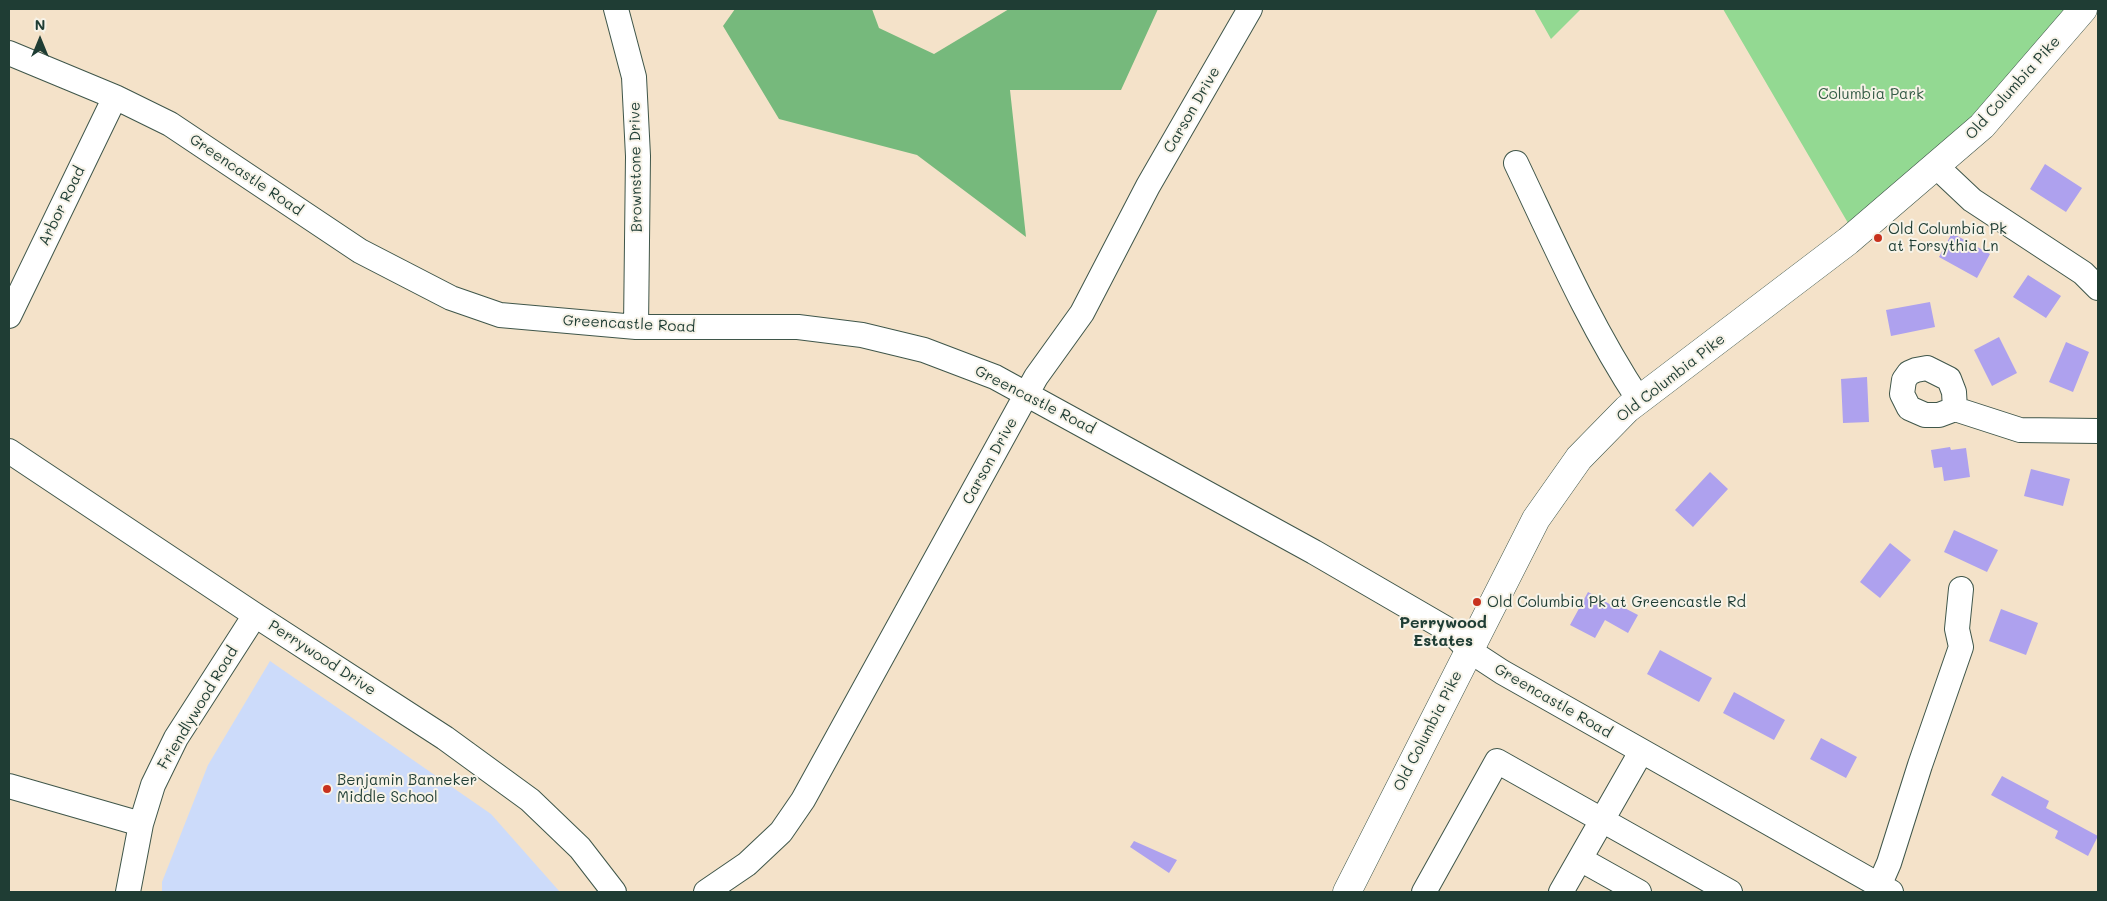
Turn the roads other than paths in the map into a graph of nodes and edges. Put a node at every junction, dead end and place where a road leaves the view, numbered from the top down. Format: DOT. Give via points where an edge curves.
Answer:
graph roads {
  1 [pos="616,9"];
  2 [pos="1250,9"];
  3 [pos="2083,9"];
  4 [pos="9,53"];
  5 [pos="115,97"];
  6 [pos="1516,163"];
  7 [pos="1936,167"];
  8 [pos="2098,288"];
  9 [pos="9,316"];
  10 [pos="636,327"];
  11 [pos="1028,393"];
  12 [pos="1639,400"];
  13 [pos="1955,409"];
  14 [pos="2098,431"];
  15 [pos="9,451"];
  16 [pos="1961,589"];
  17 [pos="255,614"];
  18 [pos="1470,651"];
  19 [pos="1641,752"];
  20 [pos="9,786"];
  21 [pos="1602,821"];
  22 [pos="141,824"];
  23 [pos="1580,859"];
  24 [pos="1885,889"];
  25 [pos="128,892"];
  26 [pos="614,892"];
  27 [pos="706,892"];
  28 [pos="1347,892"];
  29 [pos="1424,892"];
  30 [pos="1561,892"];
  31 [pos="1639,892"];
  32 [pos="1730,892"];
  1 -- 10 [label="street, Brownstone Drive" via="634,77 638,156"];
  2 -- 11 [label="street, Carson Drive" via="1148,186 1082,313"];
  3 -- 7 [label="main road, Old Columbia Pike" via="1982,126"];
  4 -- 5 [label="street, Greencastle Road"];
  5 -- 9 [label="street, Arbor Road"];
  5 -- 10 [label="street, Greencastle Road" via="170,124 360,251 451,298 500,315"];
  6 -- 12 [label="street" via="1571,276"];
  7 -- 8 [label="street" via="1972,200 2083,273"];
  7 -- 12 [label="main road, Old Columbia Pike" via="1848,241"];
  10 -- 11 [label="street, Greencastle Road" via="798,327 862,335 924,350"];
  11 -- 18 [label="street, Greencastle Road" via="1450,631"];
  11 -- 27 [label="street, Carson Drive" via="803,800 781,832 747,864"];
  12 -- 18 [label="main road, Old Columbia Pike" via="1579,458 1536,519"];
  13 -- 14 [label="street" via="2020,430"];
  15 -- 17 [label="street, Perrywood Drive"];
  16 -- 24 [label="street" via="1957,629 1961,647 1889,863"];
  17 -- 22 [label="street, Friendlywood Road" via="176,738 153,785"];
  17 -- 26 [label="street, Perrywood Drive" via="446,738 530,800 580,848"];
  18 -- 19 [label="street, Greencastle Road"];
  18 -- 28 [label="main road, Old Columbia Pike"];
  19 -- 21 [label="street"];
  19 -- 24 [label="street, Greencastle Road"];
  20 -- 22 [label="street"];
  21 -- 23 [label="street"];
  21 -- 29 [label="street" via="1497,761"];
  21 -- 32 [label="street"];
  22 -- 25 [label="street, Friendlywood Road"];
  23 -- 30 [label="street"];
  23 -- 31 [label="street"];
}
